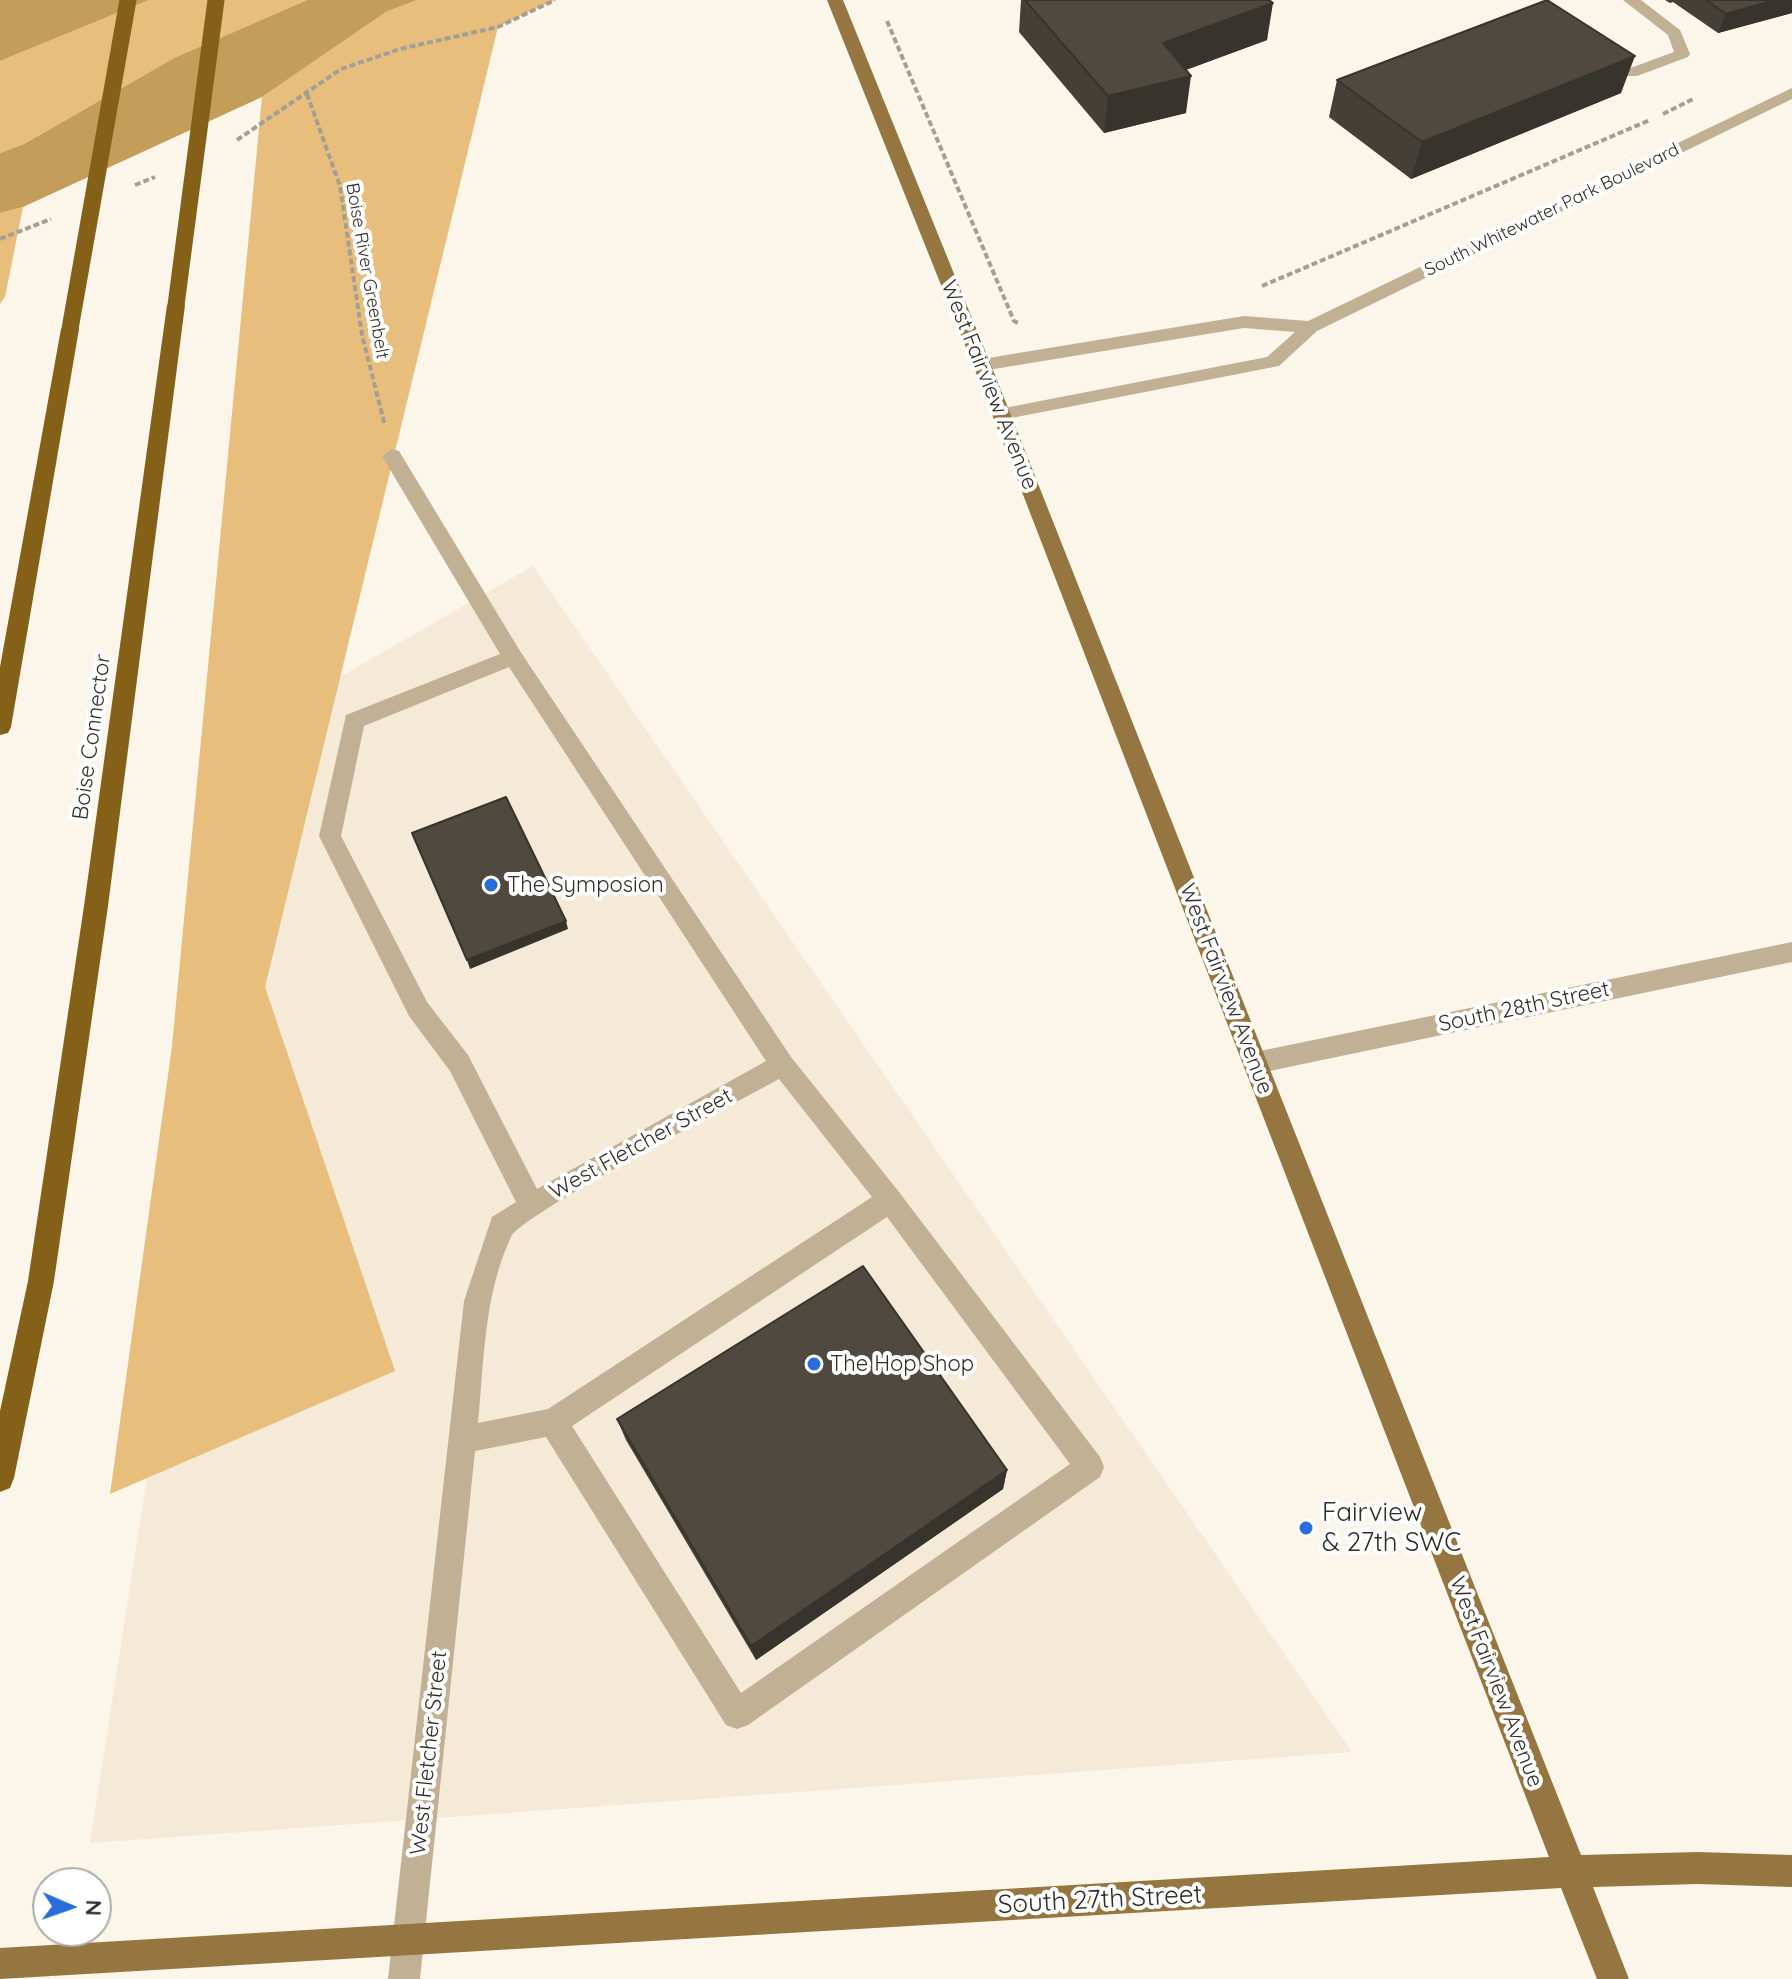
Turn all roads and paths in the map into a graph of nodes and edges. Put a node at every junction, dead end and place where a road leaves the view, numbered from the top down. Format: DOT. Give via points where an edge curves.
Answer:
graph roads {
  1 [pos="128,0"];
  2 [pos="216,0"];
  3 [pos="555,0"];
  4 [pos="835,0"];
  5 [pos="1631,0"];
  6 [pos="884,14"];
  7 [pos="1631,73"];
  8 [pos="1792,93"];
  9 [pos="307,94"];
  10 [pos="1679,105"];
  11 [pos="226,145"];
  12 [pos="162,174"];
  13 [pos="134,186"];
  14 [pos="59,216"];
  15 [pos="0,239"];
  16 [pos="1250,291"];
  17 [pos="1311,327"];
  18 [pos="1068,351"];
  19 [pos="982,365"];
  20 [pos="1001,414"];
  21 [pos="392,456"];
  22 [pos="513,657"];
  23 [pos="0,727"];
  24 [pos="1792,952"];
  25 [pos="1255,1063"];
  26 [pos="782,1065"];
  27 [pos="890,1200"];
  28 [pos="532,1206"];
  29 [pos="553,1422"];
  30 [pos="462,1440"];
  31 [pos="0,1478"];
  32 [pos="1568,1870"];
  33 [pos="1792,1871"];
  34 [pos="408,1941"];
  35 [pos="0,1964"];
  36 [pos="404,1979"];
  37 [pos="1613,1979"];
  1 -- 23 [label="highway, bridge"];
  2 -- 31 [label="highway, Boise Connector, bridge" via="98,890 43,1265"];
  3 -- 9 [label="path" via="498,27 400,49 341,69"];
  4 -- 19 [label="main road, West Fairview Avenue"];
  5 -- 7 [label="street" via="1675,33 1682,54"];
  6 -- 18 [label="path" via="1014,321"];
  8 -- 17 [label="street, South Whitewater Park Boulevard"];
  9 -- 11 [label="path"];
  9 -- 21 [label="path, Boise River Greenbelt" via="340,186 362,335"];
  10 -- 16 [label="path"];
  12 -- 13 [label="path"];
  14 -- 15 [label="path"];
  17 -- 18 [label="street" via="1244,322"];
  17 -- 20 [label="street, South Whitewater Park Boulevard" via="1273,362"];
  18 -- 19 [label="street"];
  19 -- 20 [label="main road, West Fairview Avenue"];
  20 -- 25 [label="main road, West Fairview Avenue"];
  21 -- 22 [label="street"];
  22 -- 26 [label="street"];
  22 -- 28 [label="street" via="354,721 330,836 418,1009 459,1063"];
  24 -- 25 [label="street, South 28th Street"];
  25 -- 32 [label="main road, West Fairview Avenue"];
  26 -- 27 [label="street"];
  26 -- 28 [label="street, West Fletcher Street"];
  27 -- 29 [label="street"];
  27 -- 29 [label="street" via="1090,1467 737,1714"];
  28 -- 30 [label="street, West Fletcher Street" via="501,1226 477,1301"];
  29 -- 30 [label="street"];
  30 -- 34 [label="street, West Fletcher Street"];
  32 -- 33 [label="main road, South 27th Street"];
  32 -- 34 [label="main road, South 27th Street"];
  32 -- 37 [label="main road, West Fairview Avenue"];
  34 -- 35 [label="main road, South 27th Street"];
  34 -- 36 [label="street, West Fletcher Street"];
}
